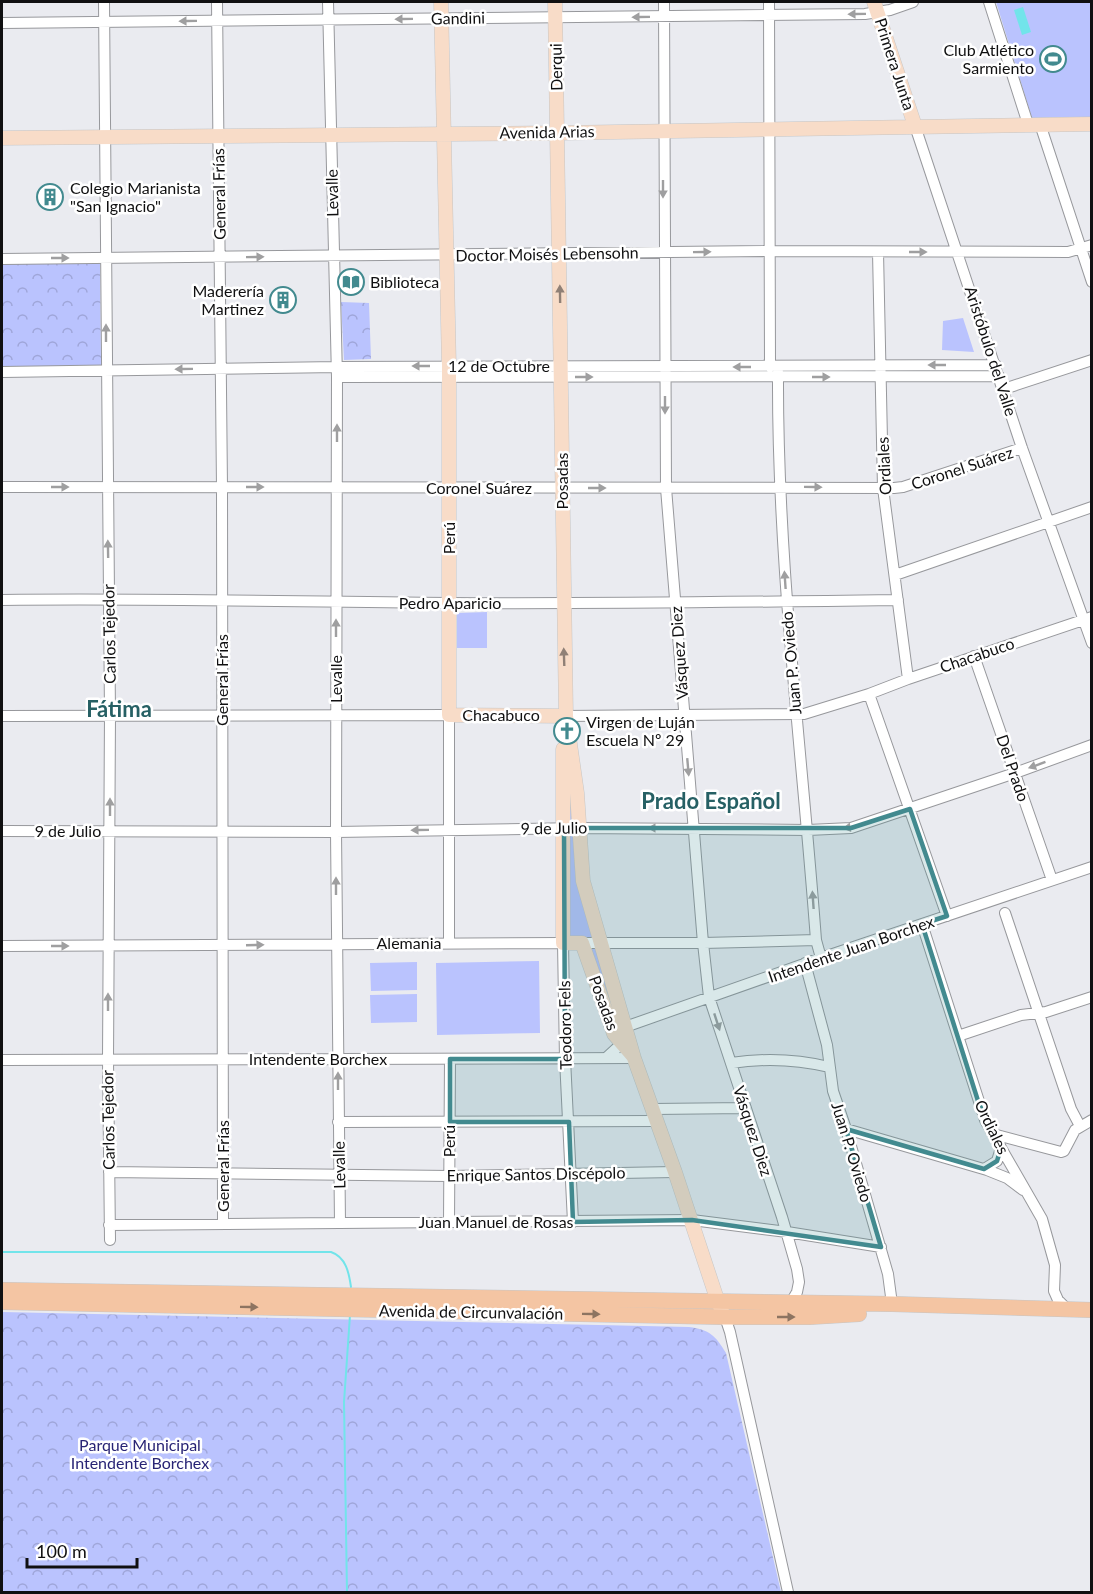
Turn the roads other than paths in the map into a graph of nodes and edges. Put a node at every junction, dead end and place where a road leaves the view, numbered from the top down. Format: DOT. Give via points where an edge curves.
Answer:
graph roads {
  1 [pos="104,2"];
  2 [pos="217,2"];
  3 [pos="328,2"];
  4 [pos="441,2"];
  5 [pos="555,2"];
  6 [pos="664,2"];
  7 [pos="769,2"];
  8 [pos="913,2"];
  9 [pos="989,2"];
  10 [pos="876,7"];
  11 [pos="769,15"];
  12 [pos="663,16"];
  13 [pos="555,17"];
  14 [pos="441,19"];
  15 [pos="329,20"];
  16 [pos="217,21"];
  17 [pos="104,22"];
  18 [pos="2,23"];
  19 [pos="1034,124"];
  20 [pos="1092,124"];
  21 [pos="915,126"];
  22 [pos="768,129"];
  23 [pos="663,130"];
  24 [pos="443,133"];
  25 [pos="557,133"];
  26 [pos="331,134"];
  27 [pos="219,135"];
  28 [pos="106,137"];
  29 [pos="2,138"];
  30 [pos="1092,245"];
  31 [pos="1080,249"];
  32 [pos="769,251"];
  33 [pos="664,252"];
  34 [pos="878,252"];
  35 [pos="958,252"];
  36 [pos="559,254"];
  37 [pos="446,255"];
  38 [pos="334,256"];
  39 [pos="220,257"];
  40 [pos="106,258"];
  41 [pos="2,259"];
  42 [pos="1092,282"];
  43 [pos="1092,360"];
  44 [pos="221,369"];
  45 [pos="775,370"];
  46 [pos="998,370"];
  47 [pos="106,371"];
  48 [pos="449,371"];
  49 [pos="561,371"];
  50 [pos="665,371"];
  51 [pos="880,371"];
  52 [pos="2,372"];
  53 [pos="337,372"];
  54 [pos="1004,389"];
  55 [pos="1022,448"];
  56 [pos="2,487"];
  57 [pos="106,487"];
  58 [pos="222,487"];
  59 [pos="337,487"];
  60 [pos="449,487"];
  61 [pos="778,487"];
  62 [pos="562,488"];
  63 [pos="666,488"];
  64 [pos="883,488"];
  65 [pos="1092,507"];
  66 [pos="1048,522"];
  67 [pos="895,575"];
  68 [pos="108,598"];
  69 [pos="2,600"];
  70 [pos="222,600"];
  71 [pos="898,600"];
  72 [pos="336,602"];
  73 [pos="786,602"];
  74 [pos="450,603"];
  75 [pos="563,603"];
  76 [pos="675,603"];
  77 [pos="1088,618"];
  78 [pos="1092,643"];
  79 [pos="975,656"];
  80 [pos="908,679"];
  81 [pos="869,694"];
  82 [pos="795,714"];
  83 [pos="110,715"];
  84 [pos="222,715"];
  85 [pos="336,715"];
  86 [pos="449,715"];
  87 [pos="684,715"];
  88 [pos="2,716"];
  89 [pos="564,716"];
  90 [pos="1092,745"];
  91 [pos="1015,774"];
  92 [pos="910,809"];
  93 [pos="564,828"];
  94 [pos="579,828"];
  95 [pos="694,828"];
  96 [pos="450,829"];
  97 [pos="808,830"];
  98 [pos="2,831"];
  99 [pos="222,831"];
  100 [pos="110,832"];
  101 [pos="336,832"];
  102 [pos="1092,867"];
  103 [pos="1053,880"];
  104 [pos="1005,913"];
  105 [pos="947,916"];
  106 [pos="922,924"];
  107 [pos="816,940"];
  108 [pos="449,942"];
  109 [pos="336,943"];
  110 [pos="563,943"];
  111 [pos="582,943"];
  112 [pos="703,943"];
  113 [pos="601,944"];
  114 [pos="2,946"];
  115 [pos="108,946"];
  116 [pos="223,946"];
  117 [pos="821,958"];
  118 [pos="805,963"];
  119 [pos="709,997"];
  120 [pos="1092,997"];
  121 [pos="1039,1013"];
  122 [pos="625,1027"];
  123 [pos="958,1036"];
  124 [pos="618,1041"];
  125 [pos="606,1058"];
  126 [pos="634,1058"];
  127 [pos="223,1059"];
  128 [pos="338,1059"];
  129 [pos="450,1059"];
  130 [pos="565,1059"];
  131 [pos="2,1060"];
  132 [pos="108,1060"];
  133 [pos="731,1063"];
  134 [pos="829,1066"];
  135 [pos="746,1108"];
  136 [pos="655,1115"];
  137 [pos="1092,1120"];
  138 [pos="338,1122"];
  139 [pos="450,1122"];
  140 [pos="569,1122"];
  141 [pos="1080,1126"];
  142 [pos="846,1129"];
  143 [pos="993,1134"];
  144 [pos="1001,1148"];
  145 [pos="984,1169"];
  146 [pos="109,1172"];
  147 [pos="675,1172"];
  148 [pos="339,1173"];
  149 [pos="572,1173"];
  150 [pos="223,1174"];
  151 [pos="449,1176"];
  152 [pos="1027,1194"];
  153 [pos="692,1220"];
  154 [pos="449,1222"];
  155 [pos="573,1222"];
  156 [pos="223,1224"];
  157 [pos="340,1224"];
  158 [pos="110,1225"];
  159 [pos="787,1232"];
  160 [pos="110,1240"];
  161 [pos="881,1247"];
  162 [pos="2,1290"];
  163 [pos="1054,1291"];
  164 [pos="2,1302"];
  165 [pos="718,1302"];
  166 [pos="790,1304"];
  167 [pos="891,1304"];
  168 [pos="940,1307"];
  169 [pos="1043,1309"];
  170 [pos="1067,1310"];
  171 [pos="1092,1310"];
  172 [pos="725,1317"];
  173 [pos="788,1593"];
  1 -- 17 [label="street, Carlos Tejedor"];
  2 -- 16 [label="street, General Frías"];
  3 -- 15 [label="street, Levalle"];
  4 -- 14 [label="main road, Perú"];
  5 -- 13 [label="main road, Derqui"];
  6 -- 12 [label="street, Vásquez Diez"];
  7 -- 11 [label="street, Juan P. Oviedo"];
  8 -- 10 [label="street, Gandini"];
  9 -- 19 [label="street"];
  10 -- 11 [label="street, Gandini, one-way"];
  10 -- 21 [label="main road, Primera Junta"];
  11 -- 12 [label="street, Gandini"];
  11 -- 22 [label="street, Juan P. Oviedo"];
  12 -- 13 [label="street, Gandini, one-way"];
  12 -- 23 [label="street, Vásquez Diez"];
  13 -- 14 [label="street, Gandini"];
  13 -- 25 [label="main road, Derqui"];
  14 -- 15 [label="street, Gandini, one-way"];
  14 -- 24 [label="main road, Perú"];
  15 -- 16 [label="street, Gandini"];
  15 -- 26 [label="street, Levalle"];
  16 -- 17 [label="street, Gandini, one-way"];
  16 -- 27 [label="street, General Frías"];
  17 -- 18 [label="street, Gandini"];
  17 -- 28 [label="street, Carlos Tejedor"];
  19 -- 20 [label="main road, Avenida Arias"];
  19 -- 21 [label="main road, Avenida Arias"];
  19 -- 31 [label="street"];
  21 -- 22 [label="main road, Avenida Arias"];
  21 -- 35 [label="street, Aristóbulo del Valle"];
  22 -- 23 [label="main road, Avenida Arias"];
  22 -- 32 [label="street, Juan P. Oviedo"];
  23 -- 25 [label="main road, Avenida Arias"];
  23 -- 33 [label="street, Vásquez Diez, one-way"];
  24 -- 25 [label="main road, Avenida Arias"];
  24 -- 26 [label="main road, Avenida Arias"];
  24 -- 37 [label="main road, Perú"];
  25 -- 36 [label="main road, Posadas"];
  26 -- 27 [label="main road, Avenida Arias"];
  26 -- 38 [label="street, Levalle"];
  27 -- 28 [label="main road, Avenida Arias"];
  27 -- 39 [label="street, General Frías"];
  28 -- 29 [label="main road, Avenida Arias"];
  28 -- 40 [label="street, Carlos Tejedor"];
  30 -- 31 [label="street, Doctor Moisés Lebensohn"];
  31 -- 35 [label="street, Doctor Moisés Lebensohn"];
  31 -- 42 [label="street"];
  33 -- 32 [label="street, Doctor Moisés Lebensohn, one-way"];
  32 -- 34 [label="street, Doctor Moisés Lebensohn"];
  32 -- 45 [label="street, Juan P. Oviedo"];
  33 -- 36 [label="street, Doctor Moisés Lebensohn"];
  33 -- 50 [label="street, Vásquez Diez"];
  34 -- 35 [label="street, Doctor Moisés Lebensohn, one-way"];
  34 -- 51 [label="street, Ordiales"];
  35 -- 46 [label="street, Aristóbulo del Valle"];
  36 -- 37 [label="street, Doctor Moisés Lebensohn"];
  49 -- 36 [label="main road, Posadas, one-way"];
  37 -- 38 [label="street, Doctor Moisés Lebensohn"];
  37 -- 48 [label="main road, Perú"];
  39 -- 38 [label="street, Doctor Moisés Lebensohn, one-way"];
  38 -- 53 [label="street, Levalle"];
  39 -- 40 [label="street, Doctor Moisés Lebensohn"];
  39 -- 44 [label="street, General Frías"];
  41 -- 40 [label="street, Doctor Moisés Lebensohn, one-way"];
  47 -- 40 [label="street, Carlos Tejedor, one-way"];
  43 -- 54 [label="street"];
  44 -- 47 [label="street, 12 de Octubre, one-way"];
  44 -- 53 [label="street, 12 de Octubre"];
  44 -- 58 [label="street, General Frías"];
  45 -- 50 [label="street, 12 de Octubre"];
  45 -- 51 [label="street, 12 de Octubre"];
  45 -- 61 [label="street, Juan P. Oviedo"];
  46 -- 51 [label="street, 12 de Octubre"];
  46 -- 54 [label="street, Aristóbulo del Valle"];
  47 -- 52 [label="street, 12 de Octubre"];
  47 -- 57 [label="street, Carlos Tejedor"];
  48 -- 49 [label="street, 12 de Octubre"];
  48 -- 53 [label="street, 12 de Octubre"];
  48 -- 60 [label="main road, Perú"];
  49 -- 50 [label="street, 12 de Octubre"];
  49 -- 62 [label="main road, Posadas"];
  50 -- 63 [label="street, Vásquez Diez, one-way"];
  51 -- 64 [label="street, Ordiales"];
  59 -- 53 [label="street, Levalle, one-way"];
  54 -- 55 [label="street, Aristóbulo del Valle"];
  55 -- 64 [label="street, Coronel Suárez" via="903,487"];
  55 -- 66 [label="street, Aristóbulo del Valle"];
  56 -- 57 [label="street, Coronel Suárez, one-way"];
  57 -- 58 [label="street, Coronel Suárez"];
  68 -- 57 [label="street, Carlos Tejedor, one-way"];
  58 -- 59 [label="street, Coronel Suárez, one-way"];
  58 -- 70 [label="street, General Frías"];
  59 -- 60 [label="street, Coronel Suárez"];
  59 -- 72 [label="street, Levalle"];
  60 -- 62 [label="street, Coronel Suárez"];
  60 -- 74 [label="main road, Perú"];
  61 -- 63 [label="street, Coronel Suárez"];
  61 -- 64 [label="street, Coronel Suárez, one-way"];
  73 -- 61 [label="street, Juan P. Oviedo, one-way"];
  62 -- 63 [label="street, Coronel Suárez, one-way"];
  62 -- 75 [label="main road, Posadas"];
  63 -- 76 [label="street, Vásquez Diez"];
  64 -- 67 [label="street, Ordiales"];
  65 -- 66 [label="street"];
  66 -- 67 [label="street"];
  66 -- 77 [label="street, Aristóbulo del Valle"];
  67 -- 71 [label="street, Ordiales"];
  68 -- 69 [label="street, Pedro Aparicio"];
  68 -- 70 [label="street, Pedro Aparicio"];
  68 -- 83 [label="street, Carlos Tejedor"];
  70 -- 72 [label="street, Pedro Aparicio"];
  70 -- 84 [label="street, General Frías"];
  71 -- 73 [label="street, Pedro Aparicio"];
  71 -- 80 [label="street, Ordiales"];
  72 -- 74 [label="street, Pedro Aparicio"];
  85 -- 72 [label="street, Levalle, one-way"];
  73 -- 76 [label="street, Pedro Aparicio"];
  73 -- 82 [label="street, Juan P. Oviedo"];
  74 -- 75 [label="street, Pedro Aparicio"];
  74 -- 86 [label="main road, Perú"];
  75 -- 76 [label="street, Pedro Aparicio"];
  89 -- 75 [label="main road, Posadas, one-way"];
  76 -- 87 [label="street, Vásquez Diez"];
  77 -- 78 [label="street, Aristóbulo del Valle"];
  77 -- 79 [label="street, Chacabuco"];
  79 -- 80 [label="street, Chacabuco"];
  79 -- 91 [label="street, Del Prado"];
  80 -- 81 [label="street, Chacabuco"];
  81 -- 82 [label="street, Chacabuco"];
  81 -- 92 [label="street"];
  82 -- 87 [label="street, Chacabuco"];
  82 -- 97 [label="street, Juan P. Oviedo"];
  83 -- 84 [label="street, Chacabuco"];
  83 -- 88 [label="street, Chacabuco"];
  100 -- 83 [label="street, Carlos Tejedor, one-way"];
  84 -- 85 [label="street, Chacabuco"];
  84 -- 99 [label="street, General Frías"];
  85 -- 86 [label="street, Chacabuco"];
  85 -- 101 [label="street, Levalle"];
  86 -- 89 [label="main road, Chacabuco"];
  86 -- 96 [label="street, Perú"];
  87 -- 89 [label="street, Chacabuco"];
  87 -- 95 [label="street, Vásquez Diez, one-way"];
  89 -- 93 [label="main road, Posadas"];
  89 -- 94 [label="main road, Posadas"];
  90 -- 91 [label="street, 9 de Julio, one-way"];
  91 -- 92 [label="street, 9 de Julio"];
  91 -- 103 [label="street, Del Prado"];
  92 -- 97 [label="street, 9 de Julio, one-way" via="851,828"];
  92 -- 105 [label="street"];
  93 -- 94 [label="street, 9 de Julio"];
  93 -- 96 [label="street, 9 de Julio"];
  93 -- 110 [label="main road, Teodoro Fels"];
  95 -- 94 [label="street, 9 de Julio, one-way"];
  94 -- 113 [label="main road, Posadas" via="583,881"];
  95 -- 97 [label="street, 9 de Julio"];
  95 -- 112 [label="street, Vásquez Diez"];
  96 -- 101 [label="street, 9 de Julio, one-way"];
  96 -- 108 [label="street, Perú"];
  107 -- 97 [label="street, Juan P. Oviedo, one-way"];
  98 -- 100 [label="street, 9 de Julio"];
  99 -- 100 [label="street, 9 de Julio"];
  99 -- 101 [label="street, 9 de Julio"];
  99 -- 116 [label="street, General Frías"];
  100 -- 115 [label="street, Carlos Tejedor"];
  109 -- 101 [label="street, Levalle, one-way"];
  102 -- 103 [label="street, Intendente Juan Borchex"];
  103 -- 105 [label="street, Intendente Juan Borchex"];
  104 -- 121 [label="street"];
  105 -- 106 [label="street, Intendente Juan Borchex"];
  106 -- 117 [label="street, Intendente Juan Borchex"];
  106 -- 123 [label="street, Ordiales"];
  107 -- 112 [label="street, Alemania"];
  107 -- 117 [label="street, Juan P. Oviedo"];
  108 -- 109 [label="street, Alemania"];
  108 -- 110 [label="street, Alemania"];
  116 -- 109 [label="street, Alemania, one-way"];
  109 -- 128 [label="street, Levalle"];
  110 -- 111 [label="main road, Alemania"];
  110 -- 130 [label="street, Teodoro Fels"];
  111 -- 113 [label="street, Alemania"];
  111 -- 124 [label="main road, Posadas"];
  112 -- 113 [label="street, Alemania"];
  112 -- 119 [label="street, Vásquez Diez"];
  113 -- 122 [label="main road, Posadas"];
  114 -- 115 [label="street, Alemania, one-way"];
  115 -- 116 [label="street, Alemania"];
  132 -- 115 [label="street, Carlos Tejedor, one-way"];
  116 -- 127 [label="street, General Frías"];
  117 -- 118 [label="street, Intendente Juan Borchex"];
  118 -- 119 [label="street, Intendente Juan Borchex"];
  118 -- 134 [label="street, Juan P. Oviedo"];
  119 -- 122 [label="street, Intendente Juan Borchex"];
  119 -- 133 [label="street, Vásquez Diez, one-way"];
  120 -- 121 [label="street"];
  121 -- 123 [label="street"];
  121 -- 141 [label="street"];
  122 -- 124 [label="street"];
  122 -- 126 [label="main road, Posadas"];
  123 -- 143 [label="street, Ordiales"];
  124 -- 125 [label="street" via="614,1052"];
  124 -- 126 [label="main road, Posadas"];
  125 -- 126 [label="street, Intendente Borchex"];
  125 -- 130 [label="street, Intendente Borchex"];
  126 -- 136 [label="main road, Posadas"];
  127 -- 128 [label="street, Intendente Borchex"];
  127 -- 132 [label="street, Intendente Borchex"];
  127 -- 150 [label="street, General Frías"];
  128 -- 129 [label="street, Intendente Borchex"];
  138 -- 128 [label="street, Levalle, one-way"];
  129 -- 130 [label="street, Intendente Borchex"];
  129 -- 139 [label="street, Perú"];
  130 -- 140 [label="street, Teodoro Fels"];
  131 -- 132 [label="street, Intendente Borchex"];
  132 -- 146 [label="street, Carlos Tejedor"];
  133 -- 134 [label="street" via="777,1059"];
  133 -- 135 [label="street, Vásquez Diez"];
  134 -- 142 [label="street, Juan P. Oviedo"];
  135 -- 136 [label="street"];
  135 -- 159 [label="street, Vásquez Diez"];
  136 -- 140 [label="street"];
  136 -- 147 [label="main road, Posadas"];
  137 -- 141 [label="street"];
  138 -- 139 [label="street"];
  138 -- 148 [label="street, Levalle"];
  139 -- 140 [label="street"];
  139 -- 151 [label="street, Perú"];
  140 -- 149 [label="street, Teodoro Fels"];
  141 -- 143 [label="street" via="1061,1152"];
  142 -- 145 [label="street"];
  142 -- 161 [label="street, Juan P. Oviedo"];
  143 -- 144 [label="street, Ordiales"];
  144 -- 145 [label="street" via="997,1161"];
  144 -- 152 [label="street, Ordiales"];
  145 -- 152 [label="street" via="1007,1178"];
  146 -- 150 [label="street, Enrique Santos Discépolo"];
  146 -- 158 [label="street, Carlos Tejedor"];
  147 -- 149 [label="street, Enrique Santos Discépolo"];
  147 -- 153 [label="main road, Posadas"];
  148 -- 150 [label="street, Enrique Santos Discépolo"];
  148 -- 151 [label="street, Enrique Santos Discépolo"];
  148 -- 157 [label="street, Levalle"];
  149 -- 151 [label="street, Enrique Santos Discépolo"];
  149 -- 155 [label="street, Teodoro Fels"];
  150 -- 156 [label="street, General Frías"];
  151 -- 154 [label="street, Perú"];
  152 -- 163 [label="street, Ordiales" via="1048,1236 1055,1265"];
  153 -- 155 [label="street, Juan Manuel de Rosas"];
  153 -- 159 [label="street, Juan Manuel de Rosas"];
  153 -- 165 [label="main road, Posadas"];
  154 -- 155 [label="street, Juan Manuel de Rosas"];
  154 -- 157 [label="street, Juan Manuel de Rosas"];
  156 -- 157 [label="street, Juan Manuel de Rosas"];
  156 -- 158 [label="street, Juan Manuel de Rosas"];
  158 -- 160 [label="street, Carlos Tejedor"];
  159 -- 161 [label="street, Juan Manuel de Rosas"];
  159 -- 166 [label="street, Vásquez Diez" via="799,1282"];
  161 -- 167 [label="street, Juan P. Oviedo"];
  162 -- 165 [label="highway, Avenida de Circunvalación"];
  163 -- 169 [label="street"];
  163 -- 170 [label="street"];
  164 -- 172 [label="highway, Avenida de Circunvalación, one-way"];
  165 -- 166 [label="highway, Avenida de Circunvalación"];
  165 -- 172 [label="main road, Posadas"];
  166 -- 167 [label="highway, Avenida de Circunvalación"];
  167 -- 168 [label="highway, Avenida de Circunvalación"];
  168 -- 169 [label="highway, Avenida de Circunvalación"];
  172 -- 168 [label="highway, Avenida de Circunvalación, one-way" via="819,1316"];
  169 -- 170 [label="highway, Avenida de Circunvalación"];
  170 -- 171 [label="highway, Avenida de Circunvalación"];
  172 -- 173 [label="street"];
}
